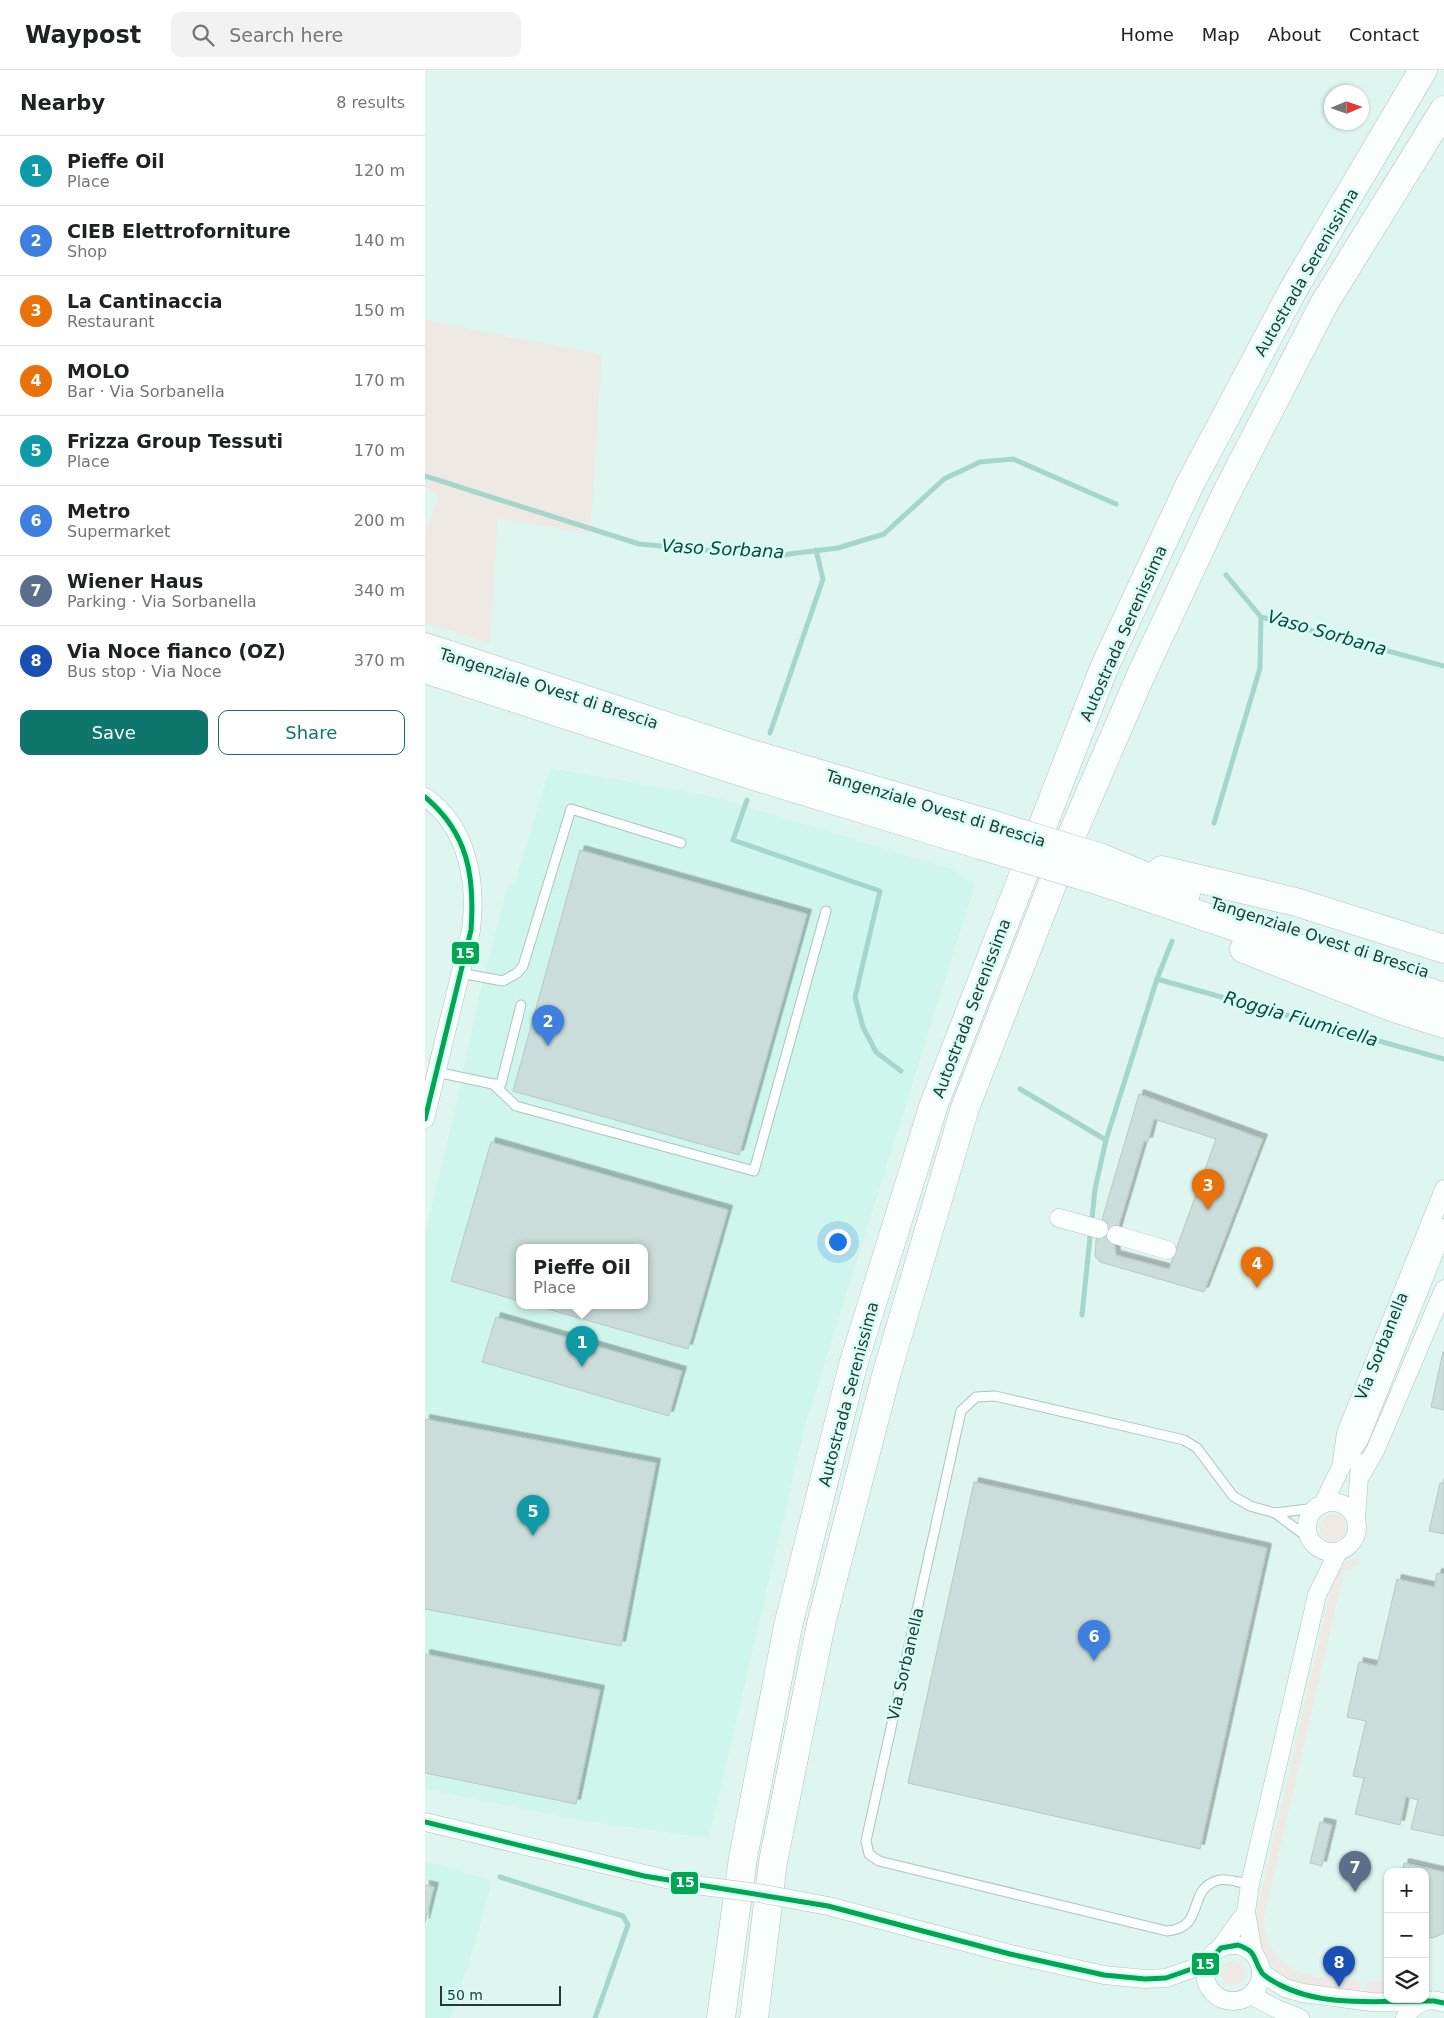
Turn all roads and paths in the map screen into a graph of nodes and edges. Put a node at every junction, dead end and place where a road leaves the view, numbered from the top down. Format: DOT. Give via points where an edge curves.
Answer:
graph roads {
  1 [pos="1420,73"];
  2 [pos="1444,110"];
  3 [pos="425,647"];
  4 [pos="425,669"];
  5 [pos="425,797"];
  6 [pos="983,834"];
  7 [pos="681,843"];
  8 [pos="1101,874"];
  9 [pos="825,911"];
  10 [pos="1444,949"];
  11 [pos="461,973"];
  12 [pos="1444,977"];
  13 [pos="1444,996"];
  14 [pos="521,1005"];
  15 [pos="1444,1024"];
  16 [pos="436,1072"];
  17 [pos="493,1084"];
  18 [pos="425,1119"];
  19 [pos="1444,1189"];
  20 [pos="1059,1218"];
  21 [pos="1444,1228"];
  22 [pos="1167,1250"];
  23 [pos="1444,1289"];
  24 [pos="1360,1438"];
  25 [pos="1341,1467"];
  26 [pos="1361,1475"];
  27 [pos="1320,1506"];
  28 [pos="1275,1513"];
  29 [pos="1356,1519"];
  30 [pos="1313,1543"];
  31 [pos="1338,1552"];
  32 [pos="1317,1595"];
  33 [pos="425,1822"];
  34 [pos="1250,1884"];
  35 [pos="1246,1912"];
  36 [pos="1220,1948"];
  37 [pos="1253,1952"];
  38 [pos="1206,1964"];
  39 [pos="1262,1973"];
  40 [pos="1165,1978"];
  41 [pos="1207,1986"];
  42 [pos="1251,1995"];
  43 [pos="1429,2000"];
  44 [pos="1384,2002"];
  45 [pos="1420,2003"];
  46 [pos="1444,2003"];
  47 [pos="721,2018"];
  48 [pos="754,2018"];
  49 [pos="1300,2018"];
  50 [pos="1405,2018"];
  1 -- 47 [label="highway, Autostrada Serenissima" via="1293,290 1186,493 1104,668 934,1104 853,1365 788,1626 743,1858"];
  2 -- 48 [label="highway, Autostrada Serenissima" via="1324,304 1225,496 1140,677 1068,844 965,1108 887,1372 821,1624 773,1862"];
  3 -- 6 [label="highway, Tangenziale Ovest di Brescia"];
  4 -- 6 [label="highway, Tangenziale Ovest di Brescia" via="741,772"];
  5 -- 11 [label="street" via="449,822 465,848 473,881 472,922"];
  6 -- 8 [label="highway, Tangenziale Ovest di Brescia, bridge"];
  7 -- 11 [label="lane" via="571,809 523,966 503,981"];
  8 -- 10 [label="highway" via="1296,902"];
  8 -- 12 [label="highway, Tangenziale Ovest di Brescia" via="1177,890"];
  8 -- 13 [label="highway, Tangenziale Ovest di Brescia"];
  8 -- 15 [label="highway" via="1227,942 1393,1008"];
  9 -- 17 [label="lane" via="754,1171 515,1106"];
  11 -- 16 [label="street"];
  14 -- 17 [label="lane" via="501,1084"];
  16 -- 17 [label="lane"];
  16 -- 18 [label="street"];
  19 -- 25 [label="street, Via Sorbanella" via="1346,1432"];
  20 -- 22 [label="street"];
  21 -- 24 [label="street"];
  23 -- 26 [label="street" via="1375,1451"];
  24 -- 25 [label="street"];
  24 -- 26 [label="street"];
  25 -- 27 [label="street, Via Sorbanella"];
  26 -- 29 [label="street"];
  27 -- 28 [label="lane, Via Sorbanella"];
  27 -- 29 [label="street" via="1333,1502 1343,1505"];
  27 -- 30 [label="street" via="1309,1517 1307,1528"];
  28 -- 30 [label="lane, Via Sorbanella"];
  28 -- 34 [label="lane, Via Sorbanella" via="1250,1506 1233,1496 1197,1448 1184,1440 995,1396 976,1397 961,1411 866,1840 869,1854 879,1861 1167,1931 1180,1930 1190,1922 1199,1895 1208,1885 1220,1880"];
  29 -- 31 [label="street" via="1355,1538"];
  30 -- 31 [label="street" via="1327,1552"];
  30 -- 32 [label="street"];
  31 -- 32 [label="street"];
  32 -- 34 [label="street"];
  33 -- 40 [label="street, bridge" via="687,1884 828,1906 1066,1968 1120,1977"];
  34 -- 35 [label="street"];
  35 -- 36 [label="street"];
  35 -- 37 [label="street"];
  36 -- 37 [label="street" via="1233,1944"];
  36 -- 38 [label="street"];
  37 -- 39 [label="street"];
  38 -- 40 [label="street"];
  38 -- 41 [label="street"];
  39 -- 42 [label="street" via="1260,1983"];
  39 -- 44 [label="street" via="1285,1988 1303,1993"];
  40 -- 41 [label="street"];
  41 -- 42 [label="street" via="1229,2002"];
  42 -- 49 [label="street"];
  43 -- 46 [label="street"];
  45 -- 50 [label="street"];
}
